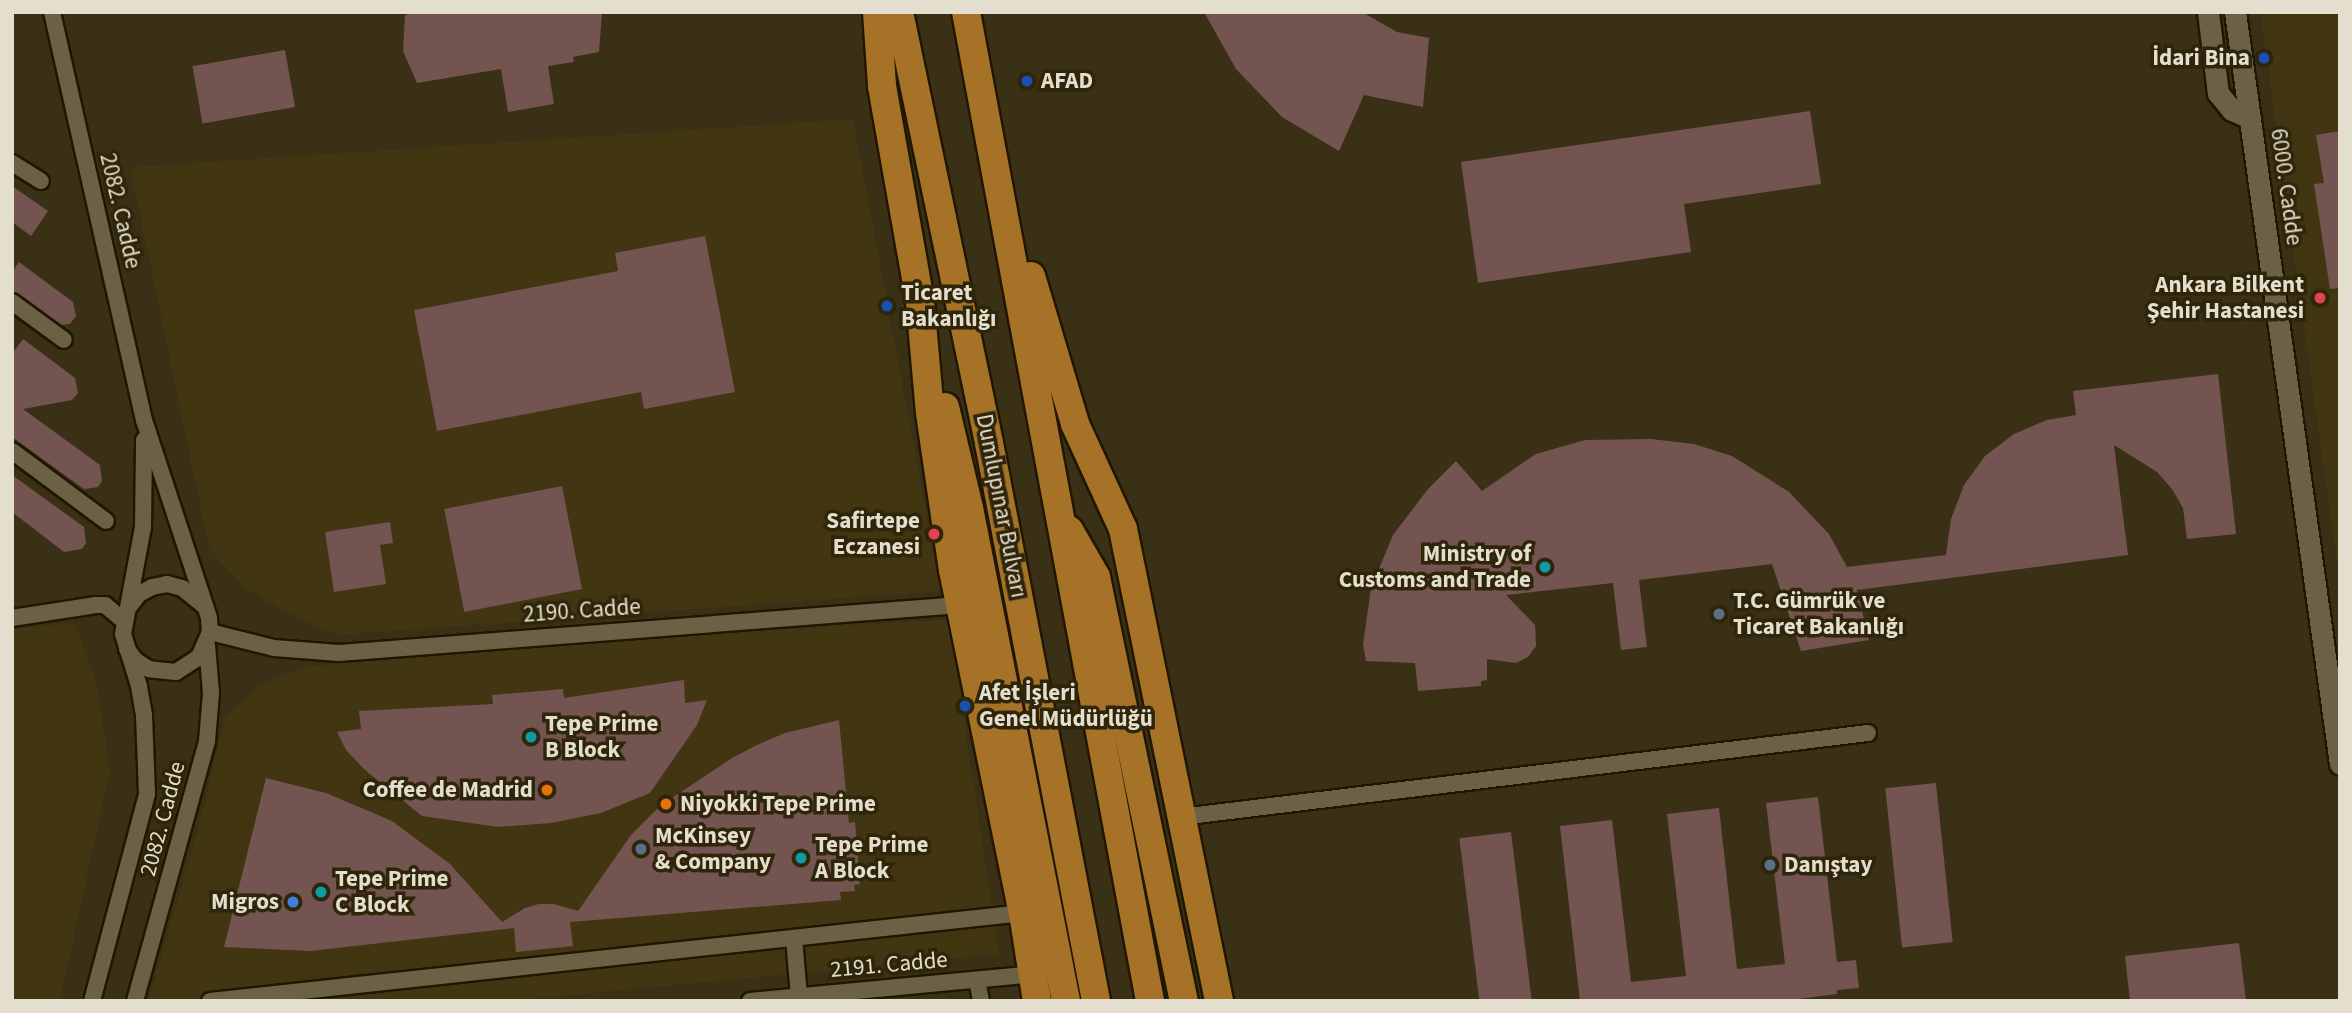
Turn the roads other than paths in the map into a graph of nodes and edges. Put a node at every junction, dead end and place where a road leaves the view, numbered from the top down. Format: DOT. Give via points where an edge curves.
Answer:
graph roads {
  1 [pos="52,12"];
  2 [pos="877,12"];
  3 [pos="900,12"];
  4 [pos="966,12"];
  5 [pos="2208,12"];
  6 [pos="2235,12"];
  7 [pos="2250,118"];
  8 [pos="12,163"];
  9 [pos="998,177"];
  10 [pos="41,181"];
  11 [pos="920,301"];
  12 [pos="12,302"];
  13 [pos="64,340"];
  14 [pos="144,420"];
  15 [pos="12,452"];
  16 [pos="1058,510"];
  17 [pos="106,521"];
  18 [pos="203,605"];
  19 [pos="960,605"];
  20 [pos="13,617"];
  21 [pos="123,620"];
  22 [pos="208,639"];
  23 [pos="2323,647"];
  24 [pos="127,649"];
  25 [pos="2340,684"];
  26 [pos="1868,733"];
  27 [pos="2340,764"];
  28 [pos="1181,817"];
  29 [pos="1023,913"];
  30 [pos="794,937"];
  31 [pos="977,980"];
  32 [pos="1035,988"];
  33 [pos="799,996"];
  34 [pos="92,1001"];
  35 [pos="135,1001"];
  36 [pos="210,1001"];
  37 [pos="750,1001"];
  38 [pos="981,1001"];
  39 [pos="1066,1001"];
  40 [pos="1096,1001"];
  41 [pos="1150,1001"];
  42 [pos="1184,1001"];
  43 [pos="1219,1001"];
  1 -- 14 [label="street, 2082. Cadde"];
  2 -- 11 [label="highway" via="882,86"];
  3 -- 40 [label="highway, Dumlupınar Bulvarı" via="989,443"];
  4 -- 9 [label="highway"];
  5 -- 7 [label="street, 6000. Cadde" via="2218,93 2232,110"];
  6 -- 7 [label="street, 6000. Cadde"];
  7 -- 23 [label="street, 6000. Cadde"];
  8 -- 10 [label="street"];
  9 -- 16 [label="highway"];
  9 -- 28 [label="highway" via="1074,424 1123,529"];
  11 -- 19 [label="highway" via="935,454"];
  11 -- 39 [label="highway" via="969,508"];
  12 -- 13 [label="street"];
  14 -- 18 [label="street, 2082. Cadde"];
  14 -- 21 [label="street, 2082. Cadde" via="143,527"];
  15 -- 17 [label="street"];
  16 -- 41 [label="highway"];
  16 -- 42 [label="highway" via="1096,577"];
  18 -- 21 [label="street" via="182,588 167,584 139,594"];
  18 -- 22 [label="street, 2082. Cadde"];
  19 -- 22 [label="street, 2190. Cadde" via="339,653"];
  19 -- 29 [label="highway"];
  20 -- 21 [label="street" via="106,605"];
  21 -- 24 [label="street, 2082. Cadde"];
  22 -- 24 [label="street" via="189,666 162,673 136,661"];
  22 -- 35 [label="street, 2082. Cadde" via="211,693 207,741"];
  23 -- 25 [label="street"];
  23 -- 27 [label="street, 6000. Cadde"];
  24 -- 34 [label="street, 2082. Cadde" via="144,715 147,794"];
  26 -- 28 [label="street"];
  28 -- 43 [label="highway"];
  29 -- 30 [label="street"];
  29 -- 32 [label="highway"];
  30 -- 33 [label="street"];
  30 -- 36 [label="street"];
  31 -- 32 [label="street, 2191. Cadde"];
  31 -- 33 [label="street, 2191. Cadde"];
  31 -- 38 [label="street"];
  33 -- 37 [label="street, 2191. Cadde"];
}
